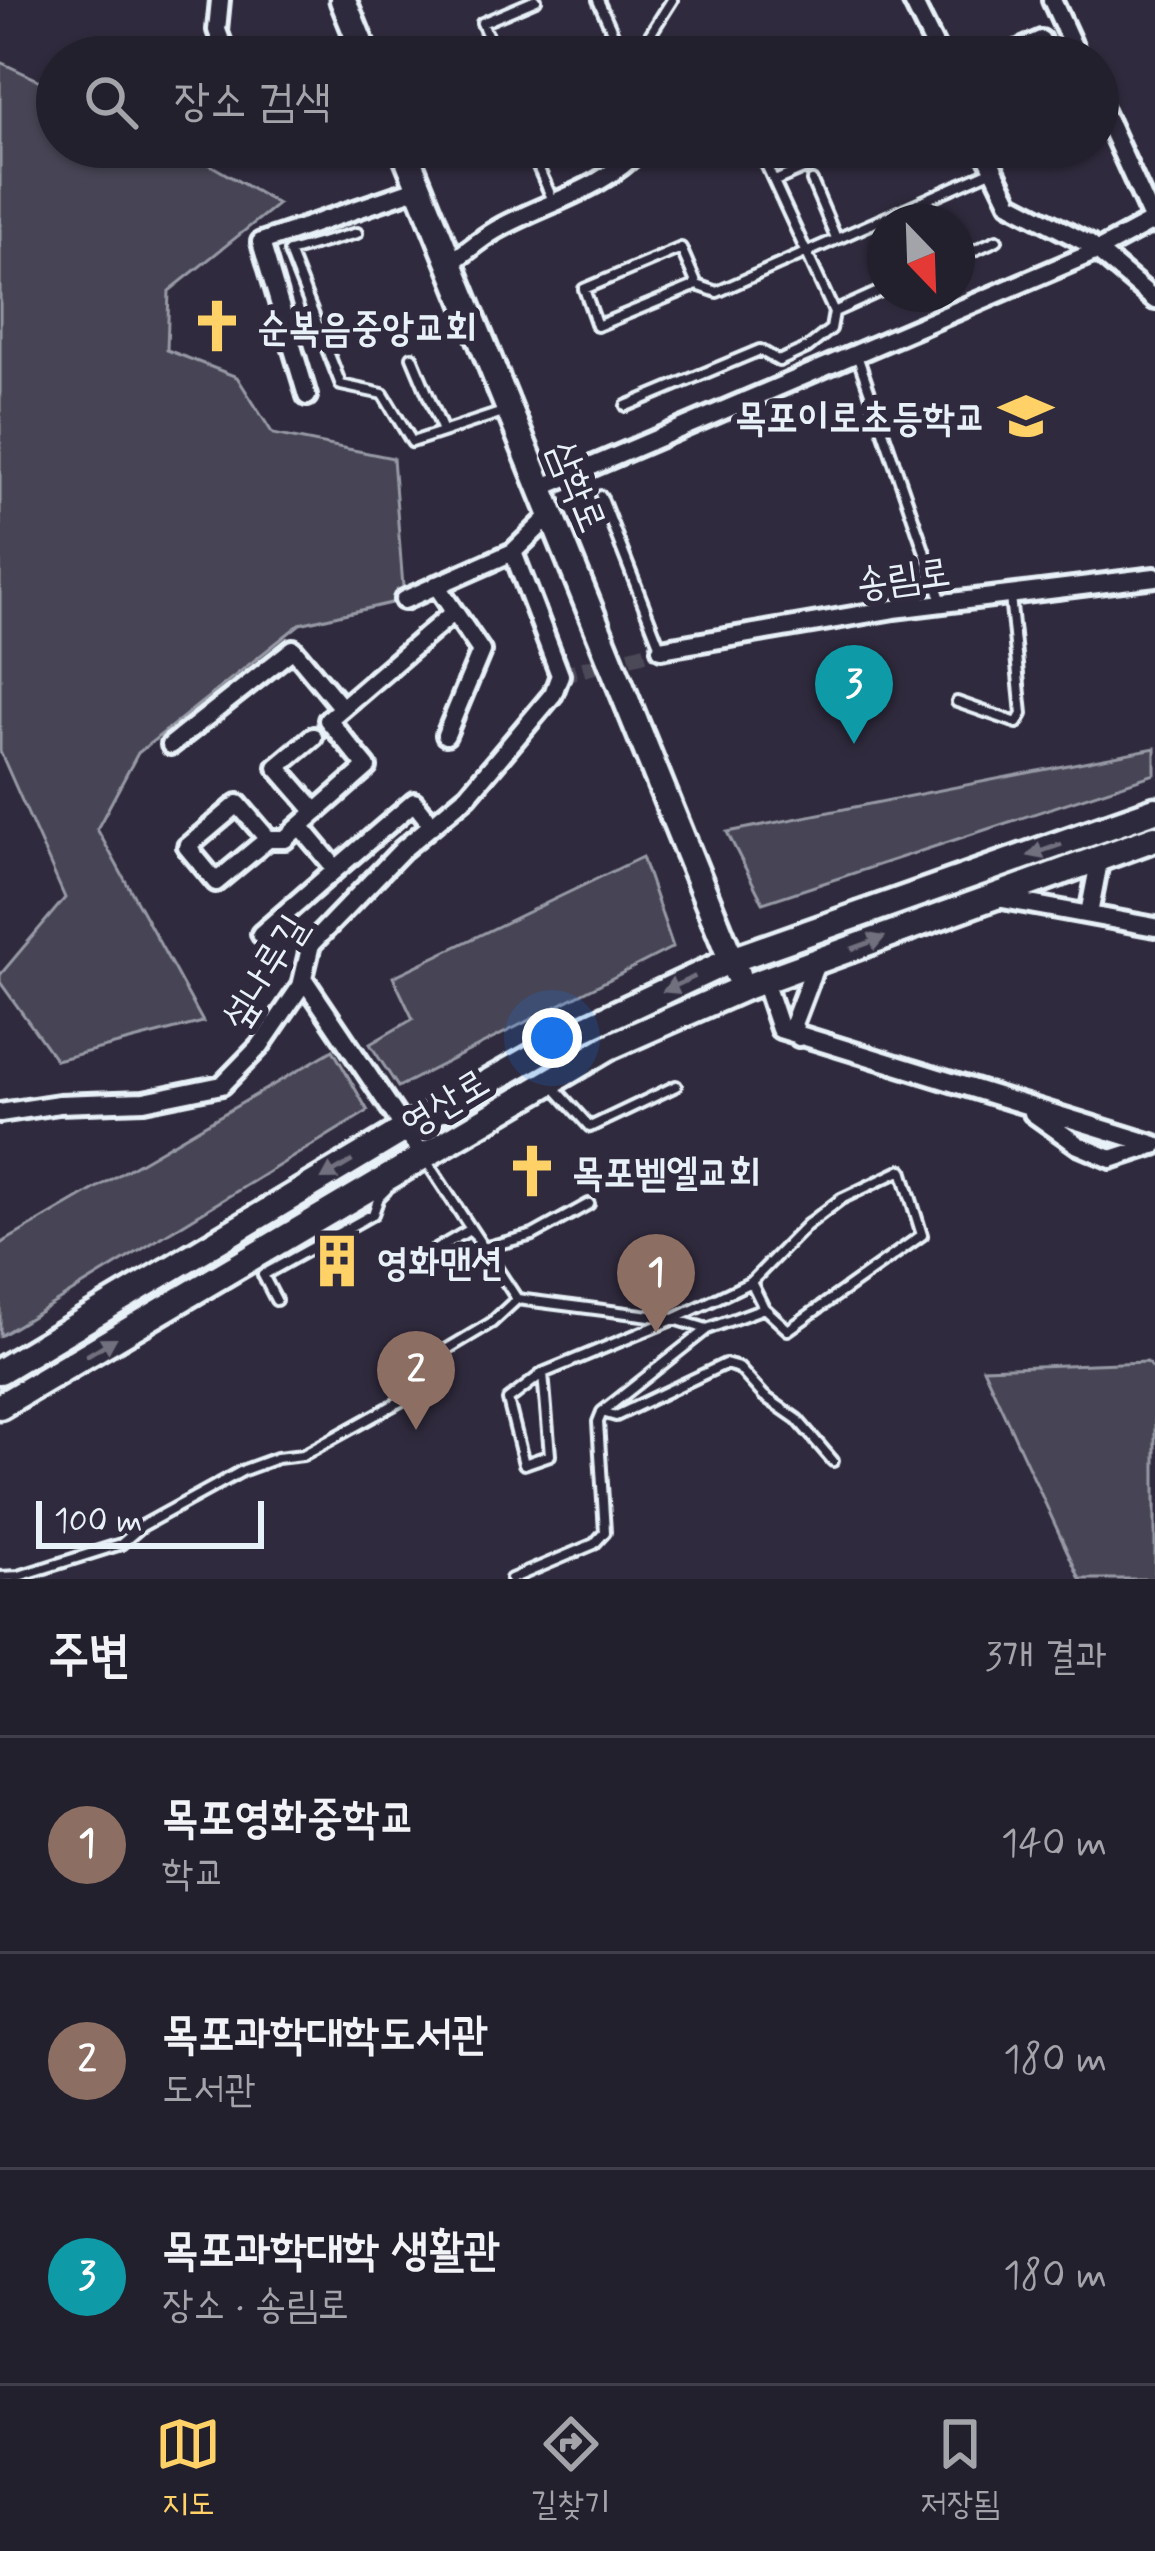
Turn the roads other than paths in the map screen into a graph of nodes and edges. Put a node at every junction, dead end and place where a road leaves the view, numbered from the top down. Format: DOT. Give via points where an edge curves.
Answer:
graph roads {
  1 [pos="220,0"];
  2 [pos="343,0"];
  3 [pos="536,0"];
  4 [pos="598,0"];
  5 [pos="672,0"];
  6 [pos="1052,0"];
  7 [pos="922,6"];
  8 [pos="219,36"];
  9 [pos="358,36"];
  10 [pos="487,36"];
  11 [pos="614,36"];
  12 [pos="652,36"];
  13 [pos="933,36"];
  14 [pos="1068,36"];
  15 [pos="1119,146"];
  16 [pos="411,168"];
  17 [pos="538,168"];
  18 [pos="620,168"];
  19 [pos="768,168"];
  20 [pos="805,168"];
  21 [pos="994,170"];
  22 [pos="775,181"];
  23 [pos="812,181"];
  24 [pos="419,188"];
  25 [pos="554,204"];
  26 [pos="1154,223"];
  27 [pos="357,233"];
  28 [pos="836,238"];
  29 [pos="998,240"];
  30 [pos="975,250"];
  31 [pos="805,251"];
  32 [pos="1097,251"];
  33 [pos="450,263"];
  34 [pos="697,285"];
  35 [pos="867,297"];
  36 [pos="1155,300"];
  37 [pos="833,312"];
  38 [pos="856,354"];
  39 [pos="412,357"];
  40 [pos="307,396"];
  41 [pos="626,406"];
  42 [pos="509,410"];
  43 [pos="443,431"];
  44 [pos="541,488"];
  45 [pos="601,496"];
  46 [pos="552,514"];
  47 [pos="513,552"];
  48 [pos="1155,577"];
  49 [pos="436,585"];
  50 [pos="1010,595"];
  51 [pos="404,600"];
  52 [pos="942,603"];
  53 [pos="454,612"];
  54 [pos="661,649"];
  55 [pos="957,702"];
  56 [pos="342,708"];
  57 [pos="446,735"];
  58 [pos="313,737"];
  59 [pos="171,745"];
  60 [pos="1155,810"];
  61 [pos="316,812"];
  62 [pos="432,824"];
  63 [pos="300,826"];
  64 [pos="1155,838"];
  65 [pos="268,839"];
  66 [pos="1100,857"];
  67 [pos="336,868"];
  68 [pos="993,897"];
  69 [pos="1089,914"];
  70 [pos="1155,927"];
  71 [pos="261,934"];
  72 [pos="731,960"];
  73 [pos="817,961"];
  74 [pos="303,978"];
  75 [pos="753,985"];
  76 [pos="799,1037"];
  77 [pos="549,1082"];
  78 [pos="676,1086"];
  79 [pos="1017,1102"];
  80 [pos="0,1113"];
  81 [pos="405,1129"];
  82 [pos="426,1160"];
  83 [pos="590,1204"];
  84 [pos="471,1229"];
  85 [pos="483,1248"];
  86 [pos="413,1263"];
  87 [pos="751,1282"];
  88 [pos="276,1300"];
  89 [pos="517,1300"];
  90 [pos="764,1308"];
  91 [pos="674,1319"];
  92 [pos="707,1330"];
  93 [pos="0,1371"];
  94 [pos="543,1373"];
  95 [pos="0,1406"];
  96 [pos="602,1412"];
  97 [pos="833,1461"];
  98 [pos="0,1577"];
  99 [pos="512,1579"];
  1 -- 8 [label="street"];
  2 -- 9 [label="street"];
  3 -- 10 [label="lane" via="482,23"];
  4 -- 11 [label="lane"];
  5 -- 12 [label="lane"];
  6 -- 14 [label="street"];
  7 -- 13 [label="street"];
  15 -- 26 [label="street"];
  16 -- 24 [label="street, 삼학로"];
  17 -- 25 [label="lane"];
  18 -- 25 [label="street"];
  19 -- 22 [label="lane"];
  20 -- 22 [label="lane"];
  21 -- 28 [label="lane"];
  21 -- 32 [label="street" via="1010,203"];
  22 -- 31 [label="lane"];
  23 -- 28 [label="lane"];
  24 -- 33 [label="street, 삼학로"];
  24 -- 40 [label="street" via="261,242"];
  25 -- 33 [label="street" via="496,230"];
  26 -- 32 [label="street"];
  27 -- 43 [label="lane" via="289,252 341,385 383,394 412,442"];
  28 -- 31 [label="lane"];
  29 -- 30 [label="lane"];
  31 -- 34 [label="lane" via="717,292"];
  31 -- 37 [label="lane"];
  32 -- 36 [label="street"];
  32 -- 38 [label="street"];
  33 -- 42 [label="street, 삼학로"];
  34 -- 34 [label="lane" via="597,326 584,289 681,248"];
  35 -- 37 [label="lane"];
  37 -- 41 [label="lane" via="831,329 779,361 760,350"];
  38 -- 44 [label="street"];
  38 -- 52 [label="lane"];
  39 -- 43 [label="lane"];
  42 -- 43 [label="lane"];
  42 -- 44 [label="street, 삼학로"];
  44 -- 46 [label="street, 삼학로"];
  45 -- 54 [label="lane"];
  46 -- 47 [label="street"];
  46 -- 72 [label="street, 삼학로"];
  47 -- 49 [label="street"];
  47 -- 62 [label="street, 섶나루길" via="560,675 553,694 468,795"];
  48 -- 50 [label="street, 송림로"];
  49 -- 51 [label="street"];
  49 -- 53 [label="street"];
  50 -- 52 [label="street, 송림로"];
  50 -- 55 [label="lane" via="1022,714 1017,723"];
  52 -- 54 [label="street, 송림로"];
  53 -- 56 [label="street"];
  53 -- 57 [label="street" via="482,651"];
  56 -- 59 [label="street" via="293,649"];
  56 -- 61 [label="street" via="328,720 367,767"];
  58 -- 61 [label="street" via="278,767"];
  60 -- 72 [label="street, 영산로, one-way"];
  61 -- 63 [label="street"];
  62 -- 67 [label="street" via="414,802"];
  62 -- 74 [label="street, 섶나루길" via="311,944"];
  63 -- 65 [label="street" via="285,839"];
  63 -- 67 [label="street"];
  64 -- 66 [label="street, 영산로"];
  65 -- 65 [label="street" via="216,881 187,847 238,804"];
  66 -- 68 [label="street, 영산로"];
  66 -- 69 [label="street"];
  67 -- 71 [label="street"];
  68 -- 69 [label="street"];
  73 -- 68 [label="street, 영산로, one-way"];
  69 -- 70 [label="street"];
  72 -- 75 [label="street"];
  72 -- 81 [label="street, 영산로, one-way" via="577,1031"];
  73 -- 75 [label="street, 영산로"];
  73 -- 76 [label="street" via="793,1024"];
  74 -- 80 [label="street, 섶나루길" via="260,1046 222,1085 144,1101"];
  74 -- 81 [label="street"];
  75 -- 76 [label="street" via="780,1030"];
  75 -- 77 [label="street, 영산로"];
  76 -- 79 [label="street"];
  77 -- 78 [label="lane" via="590,1127"];
  77 -- 82 [label="street, 영산로"];
  79 -- 79 [label="street" via="1135,1139 1155,1145 1112,1159"];
  81 -- 82 [label="street"];
  81 -- 93 [label="street, 영산로, one-way"];
  82 -- 84 [label="lane"];
  82 -- 88 [label="lane" via="384,1191 373,1214 263,1275"];
  95 -- 82 [label="street, 영산로, one-way"];
  83 -- 85 [label="lane" via="533,1235"];
  84 -- 85 [label="lane"];
  84 -- 86 [label="lane"];
  85 -- 89 [label="lane"];
  87 -- 90 [label="lane"];
  87 -- 90 [label="lane" via="841,1199 902,1171 922,1235 788,1330"];
  87 -- 91 [label="lane"];
  89 -- 91 [label="lane"];
  89 -- 98 [label="lane" via="444,1351 417,1392 304,1455 244,1470 122,1544"];
  90 -- 92 [label="lane"];
  91 -- 92 [label="lane"];
  91 -- 94 [label="lane"];
  92 -- 96 [label="lane"];
  94 -- 94 [label="lane" via="508,1400 524,1464 550,1455"];
  96 -- 97 [label="lane" via="616,1416 725,1364 797,1419"];
  96 -- 99 [label="lane" via="605,1532"];
}
